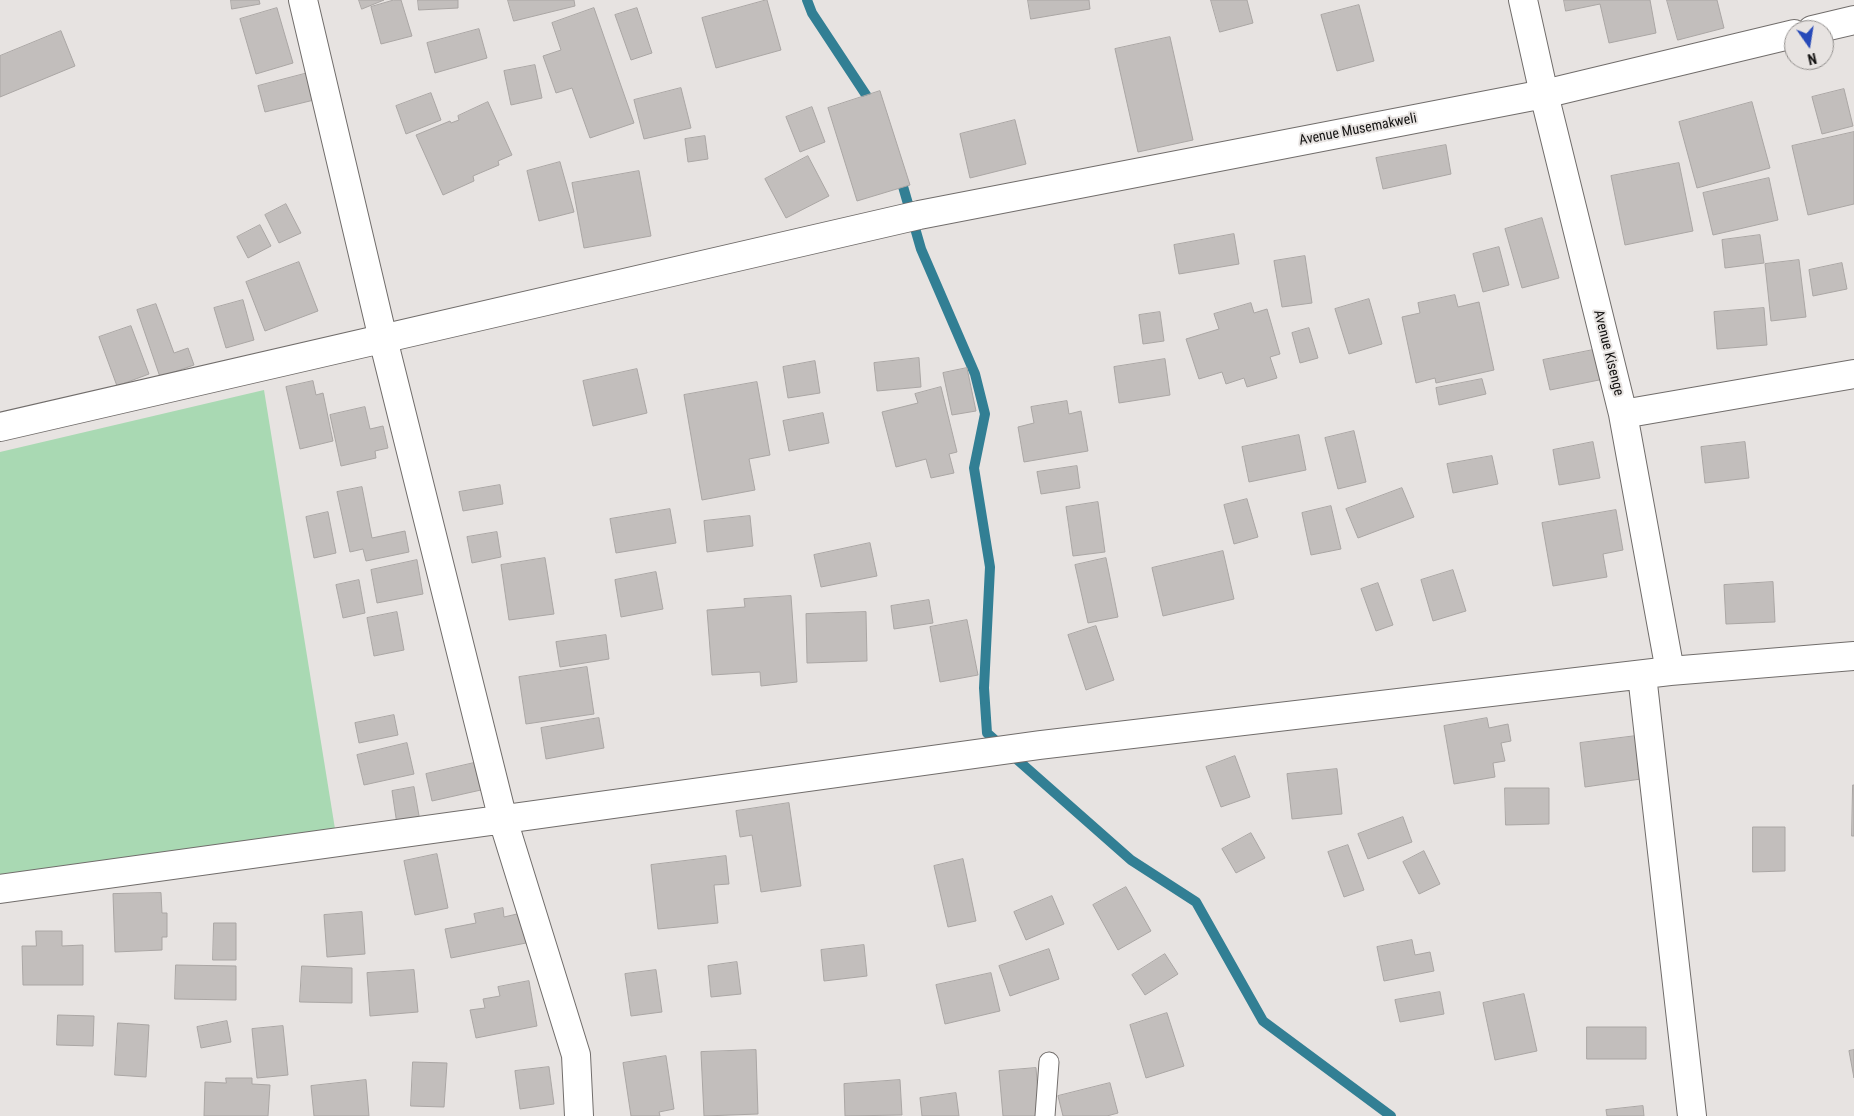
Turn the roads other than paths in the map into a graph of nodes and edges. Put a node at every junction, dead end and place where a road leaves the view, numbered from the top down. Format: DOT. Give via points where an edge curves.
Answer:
graph roads {
  1 [pos="303,0"];
  2 [pos="1523,0"];
  3 [pos="1848,0"];
  4 [pos="1854,20"];
  5 [pos="1834,25"];
  6 [pos="1784,36"];
  7 [pos="1544,94"];
  8 [pos="382,339"];
  9 [pos="1854,374"];
  10 [pos="1623,414"];
  11 [pos="0,426"];
  12 [pos="1854,656"];
  13 [pos="1670,671"];
  14 [pos="1642,676"];
  15 [pos="503,820"];
  16 [pos="0,889"];
  17 [pos="1049,1062"];
  18 [pos="579,1116"];
  19 [pos="1045,1116"];
  20 [pos="1692,1116"];
  1 -- 8 [label="street"];
  2 -- 7 [label="street, Avenue Kisenge"];
  3 -- 4 [label="street"];
  4 -- 5 [label="street"];
  6 -- 7 [label="street, Avenue Musemakweli"];
  7 -- 8 [label="street, Avenue Musemakweli" via="911,218"];
  7 -- 10 [label="street, Avenue Kisenge"];
  8 -- 11 [label="street, Avenue Musemakweli"];
  8 -- 15 [label="street"];
  9 -- 10 [label="street, Avenue Kisenge"];
  10 -- 13 [label="street"];
  12 -- 13 [label="street"];
  13 -- 14 [label="street"];
  14 -- 15 [label="street" via="1040,746"];
  14 -- 20 [label="street"];
  15 -- 16 [label="street"];
  15 -- 18 [label="street" via="576,1055"];
  17 -- 19 [label="lane"];
}
